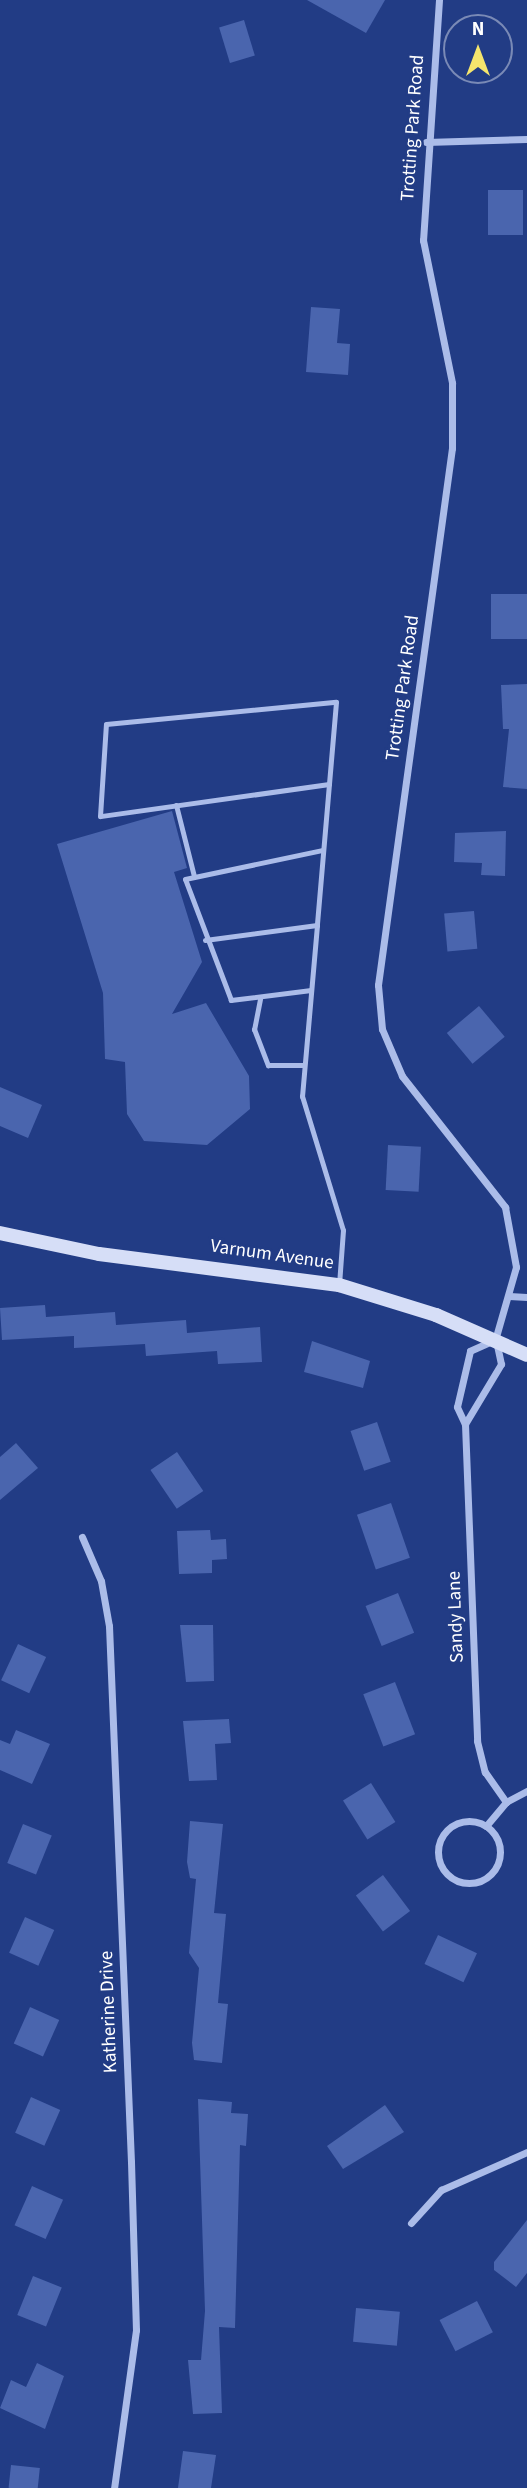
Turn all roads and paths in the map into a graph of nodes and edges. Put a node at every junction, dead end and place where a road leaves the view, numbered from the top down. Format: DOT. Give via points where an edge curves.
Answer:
graph roads {
  1 [pos="439,0"];
  2 [pos="527,139"];
  3 [pos="426,142"];
  4 [pos="329,784"];
  5 [pos="176,805"];
  6 [pos="323,850"];
  7 [pos="194,876"];
  8 [pos="317,925"];
  9 [pos="205,940"];
  10 [pos="311,990"];
  11 [pos="260,999"];
  12 [pos="304,1065"];
  13 [pos="0,1233"];
  14 [pos="339,1285"];
  15 [pos="509,1296"];
  16 [pos="527,1297"];
  17 [pos="495,1340"];
  18 [pos="527,1355"];
  19 [pos="465,1424"];
  20 [pos="82,1537"];
  21 [pos="527,1791"];
  22 [pos="506,1801"];
  23 [pos="486,1826"];
  24 [pos="527,2151"];
  25 [pos="411,2223"];
  26 [pos="114,2488"];
  1 -- 3 [label="street, Trotting Park Road"];
  2 -- 3 [label="street"];
  3 -- 15 [label="street, Trotting Park Road" via="423,240 452,383 452,448 378,985 382,1029 402,1076 505,1207 516,1267"];
  4 -- 5 [label="lane"];
  4 -- 5 [label="lane" via="336,702 106,724 100,816"];
  4 -- 6 [label="lane"];
  5 -- 7 [label="lane"];
  6 -- 7 [label="lane"];
  6 -- 8 [label="lane"];
  7 -- 9 [label="lane" via="185,879"];
  8 -- 9 [label="lane"];
  8 -- 10 [label="lane"];
  9 -- 11 [label="lane" via="231,1000"];
  10 -- 11 [label="lane"];
  10 -- 12 [label="lane"];
  11 -- 12 [label="lane" via="254,1029 268,1065"];
  12 -- 14 [label="lane" via="302,1096 343,1230"];
  13 -- 14 [label="main road, Varnum Avenue" via="99,1254"];
  14 -- 17 [label="main road, Varnum Avenue"];
  15 -- 16 [label="street"];
  15 -- 17 [label="street, Trotting Park Road"];
  17 -- 18 [label="main road, Varnum Avenue"];
  17 -- 19 [label="street" via="502,1364"];
  17 -- 19 [label="street, Sandy Lane" via="470,1351 457,1389"];
  19 -- 22 [label="street, Sandy Lane" via="477,1741 485,1772"];
  20 -- 26 [label="street, Katherine Drive" via="101,1581 109,1626 132,2188 136,2330"];
  21 -- 22 [label="street"];
  22 -- 23 [label="street"];
  23 -- 23 [label="street" via="466,1821 443,1836 438,1856 453,1878 478,1882 494,1871 500,1847"];
  24 -- 25 [label="street" via="441,2190"];
}
